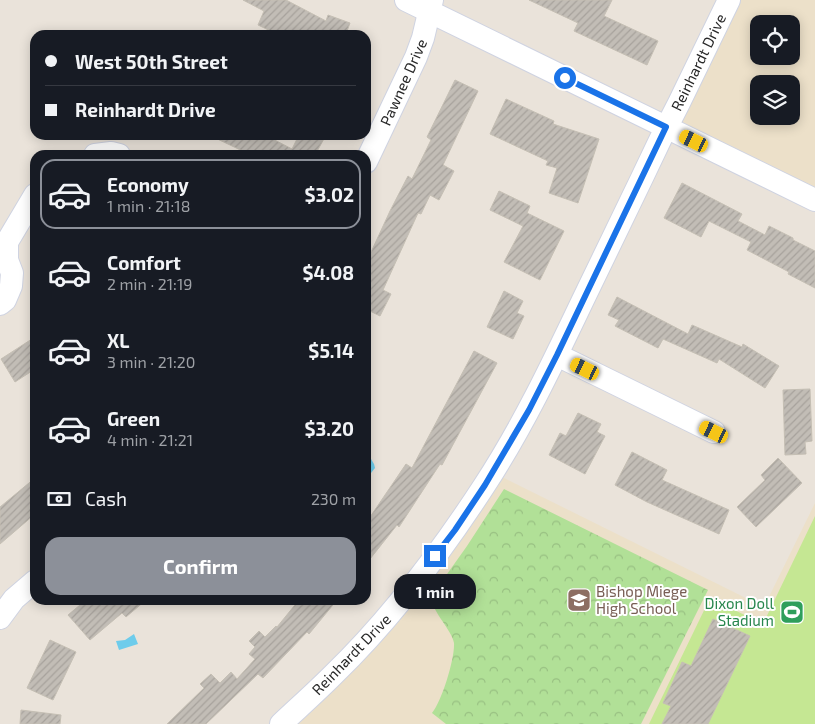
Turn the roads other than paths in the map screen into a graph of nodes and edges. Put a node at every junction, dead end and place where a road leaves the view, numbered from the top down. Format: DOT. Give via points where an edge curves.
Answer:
graph roads {
  1 [pos="406,0"];
  2 [pos="728,0"];
  3 [pos="431,6"];
  4 [pos="666,127"];
  5 [pos="371,152"];
  6 [pos="815,200"];
  7 [pos="30,202"];
  8 [pos="3,243"];
  9 [pos="0,304"];
  10 [pos="557,355"];
  11 [pos="714,432"];
  12 [pos="30,585"];
  13 [pos="0,618"];
  14 [pos="281,724"];
  1 -- 3 [label="street"];
  2 -- 4 [label="street, Reinhardt Drive"];
  3 -- 4 [label="street"];
  3 -- 5 [label="street, Pawnee Drive" via="416,57"];
  4 -- 6 [label="street"];
  4 -- 10 [label="street, Reinhardt Drive"];
  7 -- 8 [label="street"];
  8 -- 9 [label="street" via="12,273 11,286"];
  10 -- 11 [label="street"];
  10 -- 14 [label="street, Reinhardt Drive" via="529,410 455,530 366,640"];
  12 -- 13 [label="street" via="14,599"];
}
